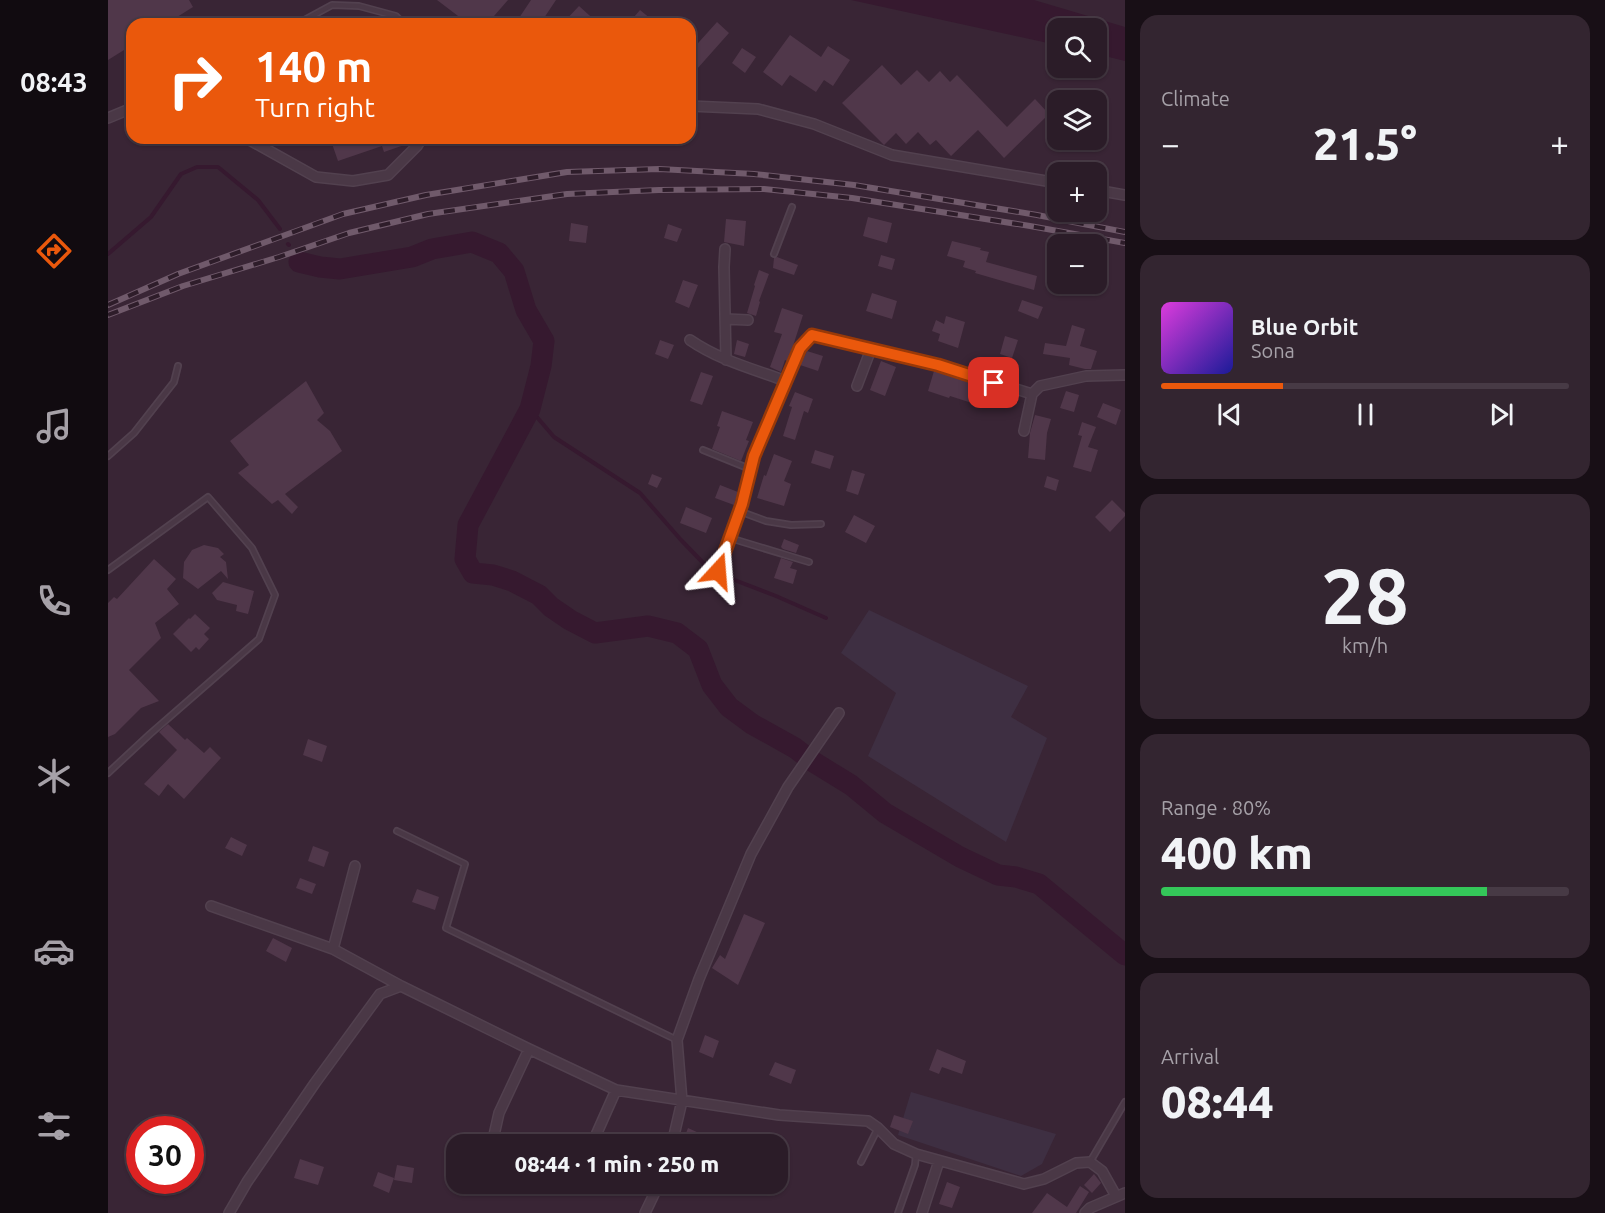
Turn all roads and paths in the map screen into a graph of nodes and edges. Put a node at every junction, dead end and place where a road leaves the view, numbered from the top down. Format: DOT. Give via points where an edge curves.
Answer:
graph roads {
  1 [pos="308,18"];
  2 [pos="398,18"];
  3 [pos="696,106"];
  4 [pos="126,110"];
  5 [pos="108,118"];
  6 [pos="257,144"];
  7 [pos="418,144"];
  8 [pos="1047,181"];
  9 [pos="1107,192"];
  10 [pos="1125,195"];
  11 [pos="792,207"];
  12 [pos="725,249"];
  13 [pos="774,254"];
  14 [pos="726,319"];
  15 [pos="748,320"];
  16 [pos="690,340"];
  17 [pos="871,349"];
  18 [pos="726,360"];
  19 [pos="178,366"];
  20 [pos="1125,375"];
  21 [pos="786,381"];
  22 [pos="857,386"];
  23 [pos="1032,394"];
  24 [pos="1024,431"];
  25 [pos="703,450"];
  26 [pos="108,456"];
  27 [pos="750,469"];
  28 [pos="739,511"];
  29 [pos="821,524"];
  30 [pos="730,538"];
  31 [pos="809,562"];
  32 [pos="108,570"];
  33 [pos="718,571"];
  34 [pos="839,713"];
  35 [pos="108,773"];
  36 [pos="397,831"];
  37 [pos="355,866"];
  38 [pos="211,906"];
  39 [pos="333,949"];
  40 [pos="401,986"];
  41 [pos="677,1040"];
  42 [pos="528,1049"];
  43 [pos="616,1090"];
  44 [pos="682,1101"];
  45 [pos="1125,1102"];
  46 [pos="878,1128"];
  47 [pos="494,1134"];
  48 [pos="596,1134"];
  49 [pos="674,1134"];
  50 [pos="916,1154"];
  51 [pos="939,1161"];
  52 [pos="861,1162"];
  53 [pos="1090,1162"];
  54 [pos="654,1194"];
  55 [pos="1120,1195"];
  56 [pos="229,1213"];
  57 [pos="645,1213"];
  58 [pos="898,1213"];
  59 [pos="922,1213"];
  60 [pos="1085,1213"];
  1 -- 2 [label="lane" via="332,5 359,6"];
  3 -- 8 [label="street" via="758,109 814,124 892,155"];
  4 -- 5 [label="street"];
  6 -- 7 [label="street" via="316,177 353,181 388,175"];
  9 -- 10 [label="street"];
  11 -- 13 [label="lane"];
  12 -- 14 [label="street"];
  14 -- 15 [label="street"];
  14 -- 18 [label="street"];
  16 -- 18 [label="street"];
  17 -- 21 [label="street" via="812,335 800,348"];
  17 -- 22 [label="street"];
  17 -- 23 [label="street"];
  18 -- 21 [label="street"];
  19 -- 26 [label="lane" via="174,382 134,433"];
  20 -- 23 [label="street" via="1086,376 1040,386"];
  21 -- 27 [label="street"];
  23 -- 24 [label="street"];
  25 -- 27 [label="lane"];
  27 -- 28 [label="street"];
  28 -- 29 [label="lane" via="790,525"];
  28 -- 30 [label="street"];
  30 -- 31 [label="lane"];
  30 -- 33 [label="street"];
  32 -- 35 [label="lane" via="208,496 252,548 275,595 260,639"];
  34 -- 41 [label="street" via="788,787 751,854"];
  36 -- 41 [label="lane" via="465,864 446,928"];
  37 -- 39 [label="street"];
  38 -- 39 [label="street"];
  39 -- 40 [label="street"];
  40 -- 42 [label="street"];
  40 -- 56 [label="street" via="380,994"];
  41 -- 44 [label="street"];
  42 -- 43 [label="street"];
  42 -- 47 [label="street" via="499,1113"];
  43 -- 44 [label="street"];
  43 -- 48 [label="street"];
  44 -- 46 [label="street" via="779,1115 868,1121"];
  44 -- 49 [label="street"];
  45 -- 53 [label="lane"];
  46 -- 50 [label="street" via="894,1144"];
  46 -- 52 [label="lane"];
  50 -- 51 [label="street"];
  50 -- 58 [label="lane"];
  51 -- 53 [label="street" via="1024,1184 1076,1163"];
  51 -- 59 [label="street"];
  53 -- 55 [label="street"];
  54 -- 57 [label="street"];
  55 -- 60 [label="street"];
}
